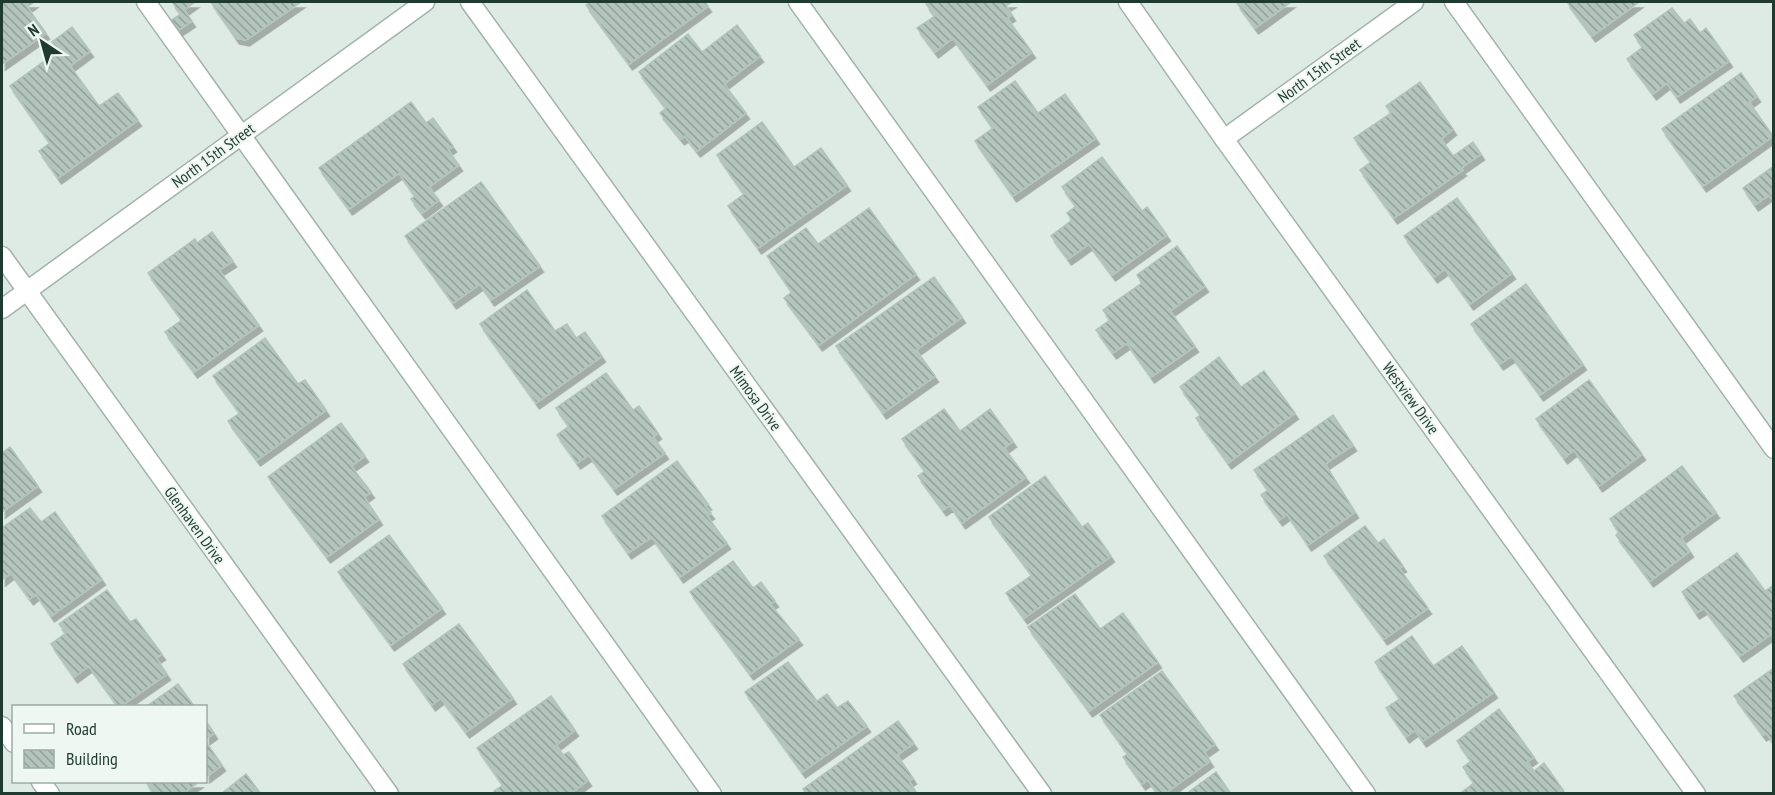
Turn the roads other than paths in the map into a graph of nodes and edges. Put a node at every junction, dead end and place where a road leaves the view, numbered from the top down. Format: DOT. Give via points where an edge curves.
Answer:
graph roads {
  1 [pos="146,2"];
  2 [pos="425,2"];
  3 [pos="470,2"];
  4 [pos="798,2"];
  5 [pos="1128,2"];
  6 [pos="1414,2"];
  7 [pos="1454,2"];
  8 [pos="241,135"];
  9 [pos="1224,139"];
  10 [pos="2,256"];
  11 [pos="26,291"];
  12 [pos="2,309"];
  13 [pos="1773,449"];
  14 [pos="2,726"];
  15 [pos="12,740"];
  16 [pos="388,794"];
  17 [pos="712,794"];
  18 [pos="1042,794"];
  19 [pos="1366,794"];
  20 [pos="1696,794"];
  1 -- 8 [label="street"];
  2 -- 8 [label="street, North 15th Street"];
  3 -- 18 [label="street, Mimosa Drive"];
  4 -- 19 [label="street"];
  5 -- 9 [label="street, Westview Drive"];
  6 -- 9 [label="street, North 15th Street"];
  7 -- 13 [label="street"];
  8 -- 11 [label="street, North 15th Street"];
  8 -- 17 [label="street"];
  9 -- 20 [label="street, Westview Drive"];
  10 -- 11 [label="street, Glenhaven Drive"];
  11 -- 12 [label="street, North 15th Street"];
  11 -- 16 [label="street, Glenhaven Drive"];
  14 -- 15 [label="street"];
}
